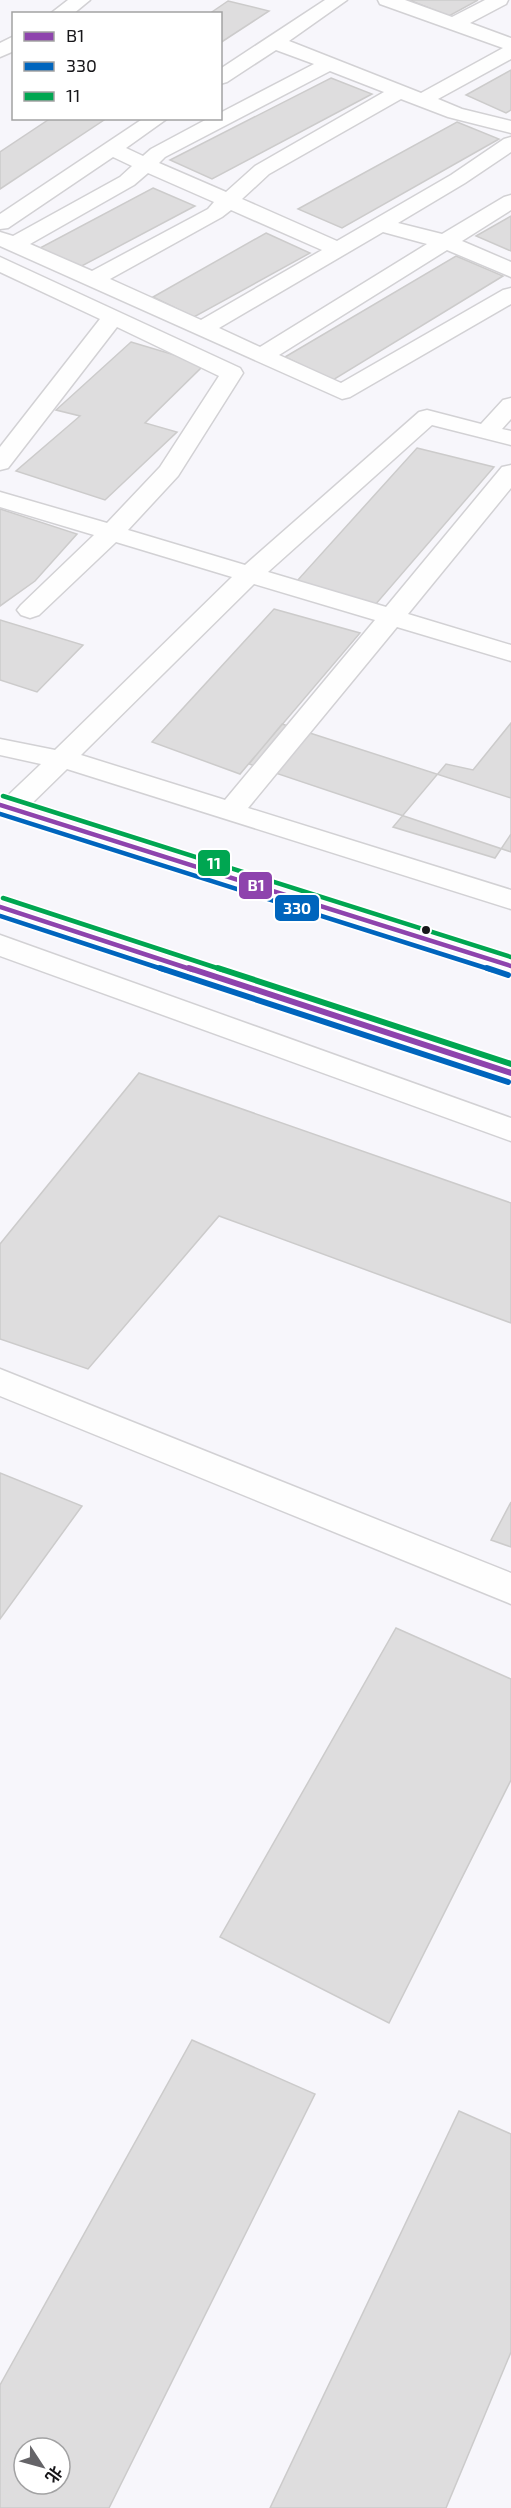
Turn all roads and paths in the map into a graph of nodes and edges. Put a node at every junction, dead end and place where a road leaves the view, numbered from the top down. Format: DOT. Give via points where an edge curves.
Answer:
graph roads {
  1 [pos="81,0"];
  2 [pos="303,0"];
  3 [pos="388,0"];
  4 [pos="500,0"];
  5 [pos="333,3"];
  6 [pos="63,12"];
  7 [pos="453,24"];
  8 [pos="274,42"];
  9 [pos="511,44"];
  10 [pos="511,51"];
  11 [pos="329,64"];
  12 [pos="222,77"];
  13 [pos="400,91"];
  14 [pos="422,100"];
  15 [pos="155,120"];
  16 [pos="221,120"];
  17 [pos="222,120"];
  18 [pos="511,127"];
  19 [pos="511,143"];
  20 [pos="111,149"];
  21 [pos="145,164"];
  22 [pos="229,201"];
  23 [pos="511,201"];
  24 [pos="0,223"];
  25 [pos="380,225"];
  26 [pos="7,241"];
  27 [pos="446,242"];
  28 [pos="338,249"];
  29 [pos="0,264"];
  30 [pos="511,270"];
  31 [pos="92,280"];
  32 [pos="511,295"];
  33 [pos="113,317"];
  34 [pos="202,329"];
  35 [pos="261,356"];
  36 [pos="511,405"];
  37 [pos="486,432"];
  38 [pos="511,438"];
  39 [pos="0,464"];
  40 [pos="511,472"];
  41 [pos="0,499"];
  42 [pos="112,532"];
  43 [pos="250,574"];
  44 [pos="30,610"];
  45 [pos="391,617"];
  46 [pos="511,653"];
  47 [pos="0,747"];
  48 [pos="61,759"];
  49 [pos="5,807"];
  50 [pos="230,812"];
  51 [pos="511,900"];
  52 [pos="0,907"];
  53 [pos="0,945"];
  54 [pos="511,966"];
  55 [pos="511,1073"];
  56 [pos="511,1130"];
  57 [pos="0,1382"];
  58 [pos="511,1589"];
  1 -- 6 [label="street"];
  2 -- 5 [label="street"];
  3 -- 7 [label="street"];
  4 -- 7 [label="street"];
  5 -- 8 [label="street"];
  7 -- 9 [label="street"];
  8 -- 11 [label="street"];
  8 -- 12 [label="street"];
  10 -- 14 [label="street"];
  11 -- 13 [label="street"];
  11 -- 17 [label="street"];
  13 -- 14 [label="street"];
  13 -- 22 [label="street" via="262,170"];
  14 -- 18 [label="street"];
  15 -- 20 [label="street"];
  16 -- 21 [label="street" via="158,153"];
  19 -- 25 [label="street"];
  20 -- 21 [label="street"];
  20 -- 24 [label="street"];
  21 -- 22 [label="street"];
  21 -- 26 [label="street" via="127,181"];
  22 -- 28 [label="street"];
  22 -- 31 [label="street" via="215,213"];
  23 -- 27 [label="street"];
  25 -- 27 [label="street"];
  25 -- 28 [label="street"];
  26 -- 31 [label="street"];
  27 -- 30 [label="street"];
  27 -- 35 [label="street"];
  28 -- 34 [label="street"];
  29 -- 33 [label="street"];
  31 -- 34 [label="street"];
  32 -- 35 [label="street" via="342,392"];
  33 -- 39 [label="street"];
  33 -- 42 [label="street" via="232,373 169,471"];
  34 -- 35 [label="street"];
  36 -- 37 [label="street"];
  37 -- 38 [label="street"];
  37 -- 43 [label="street" via="427,417"];
  40 -- 45 [label="street"];
  41 -- 42 [label="street"];
  42 -- 43 [label="street"];
  42 -- 44 [label="street"];
  43 -- 45 [label="street"];
  43 -- 48 [label="street"];
  45 -- 46 [label="street"];
  45 -- 50 [label="street"];
  47 -- 48 [label="street"];
  48 -- 49 [label="street"];
  48 -- 50 [label="street"];
  49 -- 54 [label="main road"];
  50 -- 51 [label="street"];
  52 -- 55 [label="main road"];
  53 -- 56 [label="street"];
  57 -- 58 [label="street"];
}
